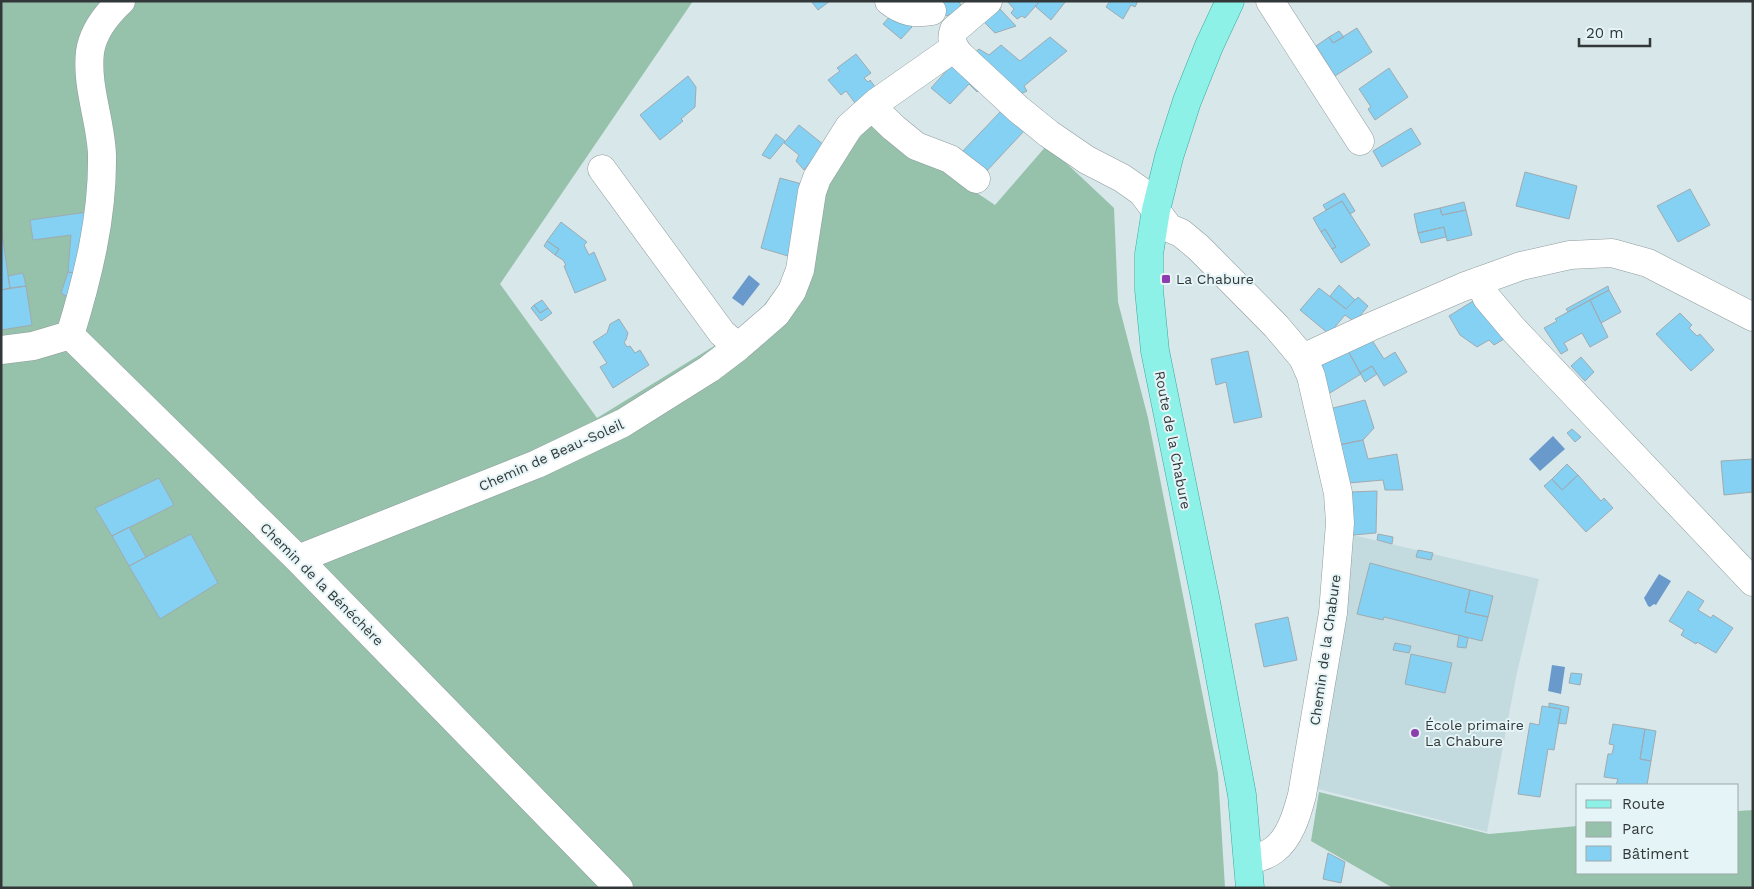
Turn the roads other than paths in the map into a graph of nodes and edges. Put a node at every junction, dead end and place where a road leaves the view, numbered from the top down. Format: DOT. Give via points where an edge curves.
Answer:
graph roads {
  1 [pos="121,1"];
  2 [pos="889,1"];
  3 [pos="988,1"];
  4 [pos="1230,1"];
  5 [pos="1270,1"];
  6 [pos="931,6"];
  7 [pos="954,39"];
  8 [pos="872,107"];
  9 [pos="1360,140"];
  10 [pos="602,169"];
  11 [pos="976,179"];
  12 [pos="1156,210"];
  13 [pos="1479,281"];
  14 [pos="1753,317"];
  15 [pos="70,335"];
  16 [pos="738,348"];
  17 [pos="1,350"];
  18 [pos="1303,358"];
  19 [pos="298,559"];
  20 [pos="1753,582"];
  21 [pos="1248,860"];
  22 [pos="619,888"];
  23 [pos="1250,888"];
  1 -- 15 [label="street" via="108,13 95,33 90,52 102,153 101,186 94,249"];
  2 -- 6 [label="street" via="911,13"];
  3 -- 7 [label="street, Chemin de Beau-Soleil" via="963,21"];
  4 -- 12 [label="main road, Route de la Chabure" via="1187,101"];
  5 -- 9 [label="street"];
  6 -- 7 [label="street, Chemin de la Chabure"];
  7 -- 8 [label="street, Chemin de Beau-Soleil"];
  7 -- 12 [label="street, Chemin de la Chabure" via="1018,109 1087,160 1142,192"];
  8 -- 11 [label="street" via="916,146 950,160"];
  8 -- 16 [label="street, Chemin de Beau-Soleil" via="849,127 817,178 800,270 792,291 776,314"];
  10 -- 16 [label="street" via="722,333"];
  12 -- 18 [label="street, Chemin de la Chabure" via="1169,228 1182,233 1244,293"];
  12 -- 21 [label="main road, Route de la Chabure" via="1149,254 1155,351 1232,739 1242,795"];
  13 -- 14 [label="street" via="1521,266 1570,255 1612,253 1648,264"];
  13 -- 18 [label="street"];
  13 -- 20 [label="street" via="1487,298 1514,330"];
  15 -- 17 [label="street" via="33,346"];
  15 -- 19 [label="street, Chemin de la Bénéchère"];
  16 -- 19 [label="street, Chemin de Beau-Soleil" via="623,423 554,456"];
  18 -- 21 [label="street, Chemin de la Chabure" via="1311,376 1338,493 1340,523 1333,613 1297,813 1289,832 1274,850"];
  19 -- 22 [label="street, Chemin de la Bénéchère"];
  21 -- 23 [label="main road, Route de la Chabure"];
}
